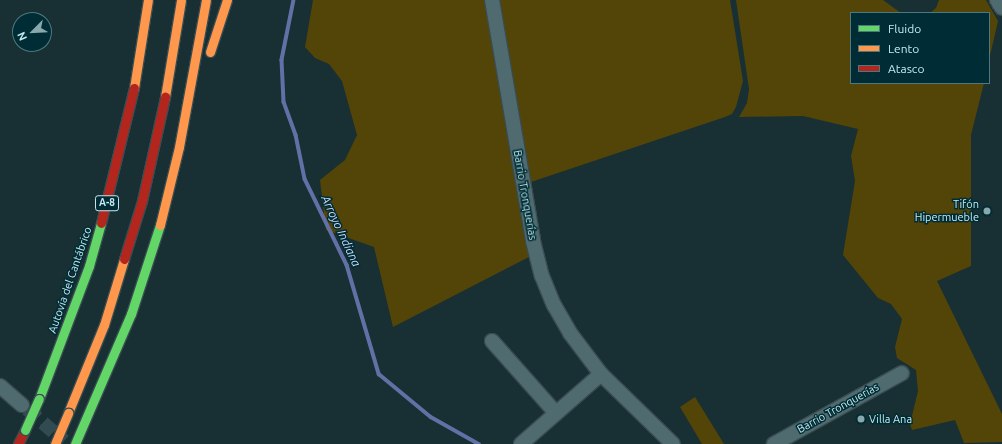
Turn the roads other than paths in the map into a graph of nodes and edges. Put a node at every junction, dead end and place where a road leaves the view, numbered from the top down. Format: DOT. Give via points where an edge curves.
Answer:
graph roads {
  1 [pos="148,0"];
  2 [pos="181,0"];
  3 [pos="206,0"];
  4 [pos="227,0"];
  5 [pos="492,0"];
  6 [pos="997,0"];
  7 [pos="1002,8"];
  8 [pos="208,61"];
  9 [pos="195,115"];
  10 [pos="155,246"];
  11 [pos="492,341"];
  12 [pos="902,373"];
  13 [pos="601,374"];
  14 [pos="0,386"];
  15 [pos="22,405"];
  16 [pos="552,408"];
  17 [pos="18,444"];
  18 [pos="55,444"];
  19 [pos="74,444"];
  20 [pos="521,444"];
  21 [pos="673,444"];
  22 [pos="774,444"];
  1 -- 17 [label="highway, Autovía del Cantábrico / A-8, bridge" via="132,102 89,266 39,399"];
  2 -- 18 [label="highway, bridge" via="169,80 142,201 106,319"];
  3 -- 10 [label="highway" via="182,133"];
  4 -- 8 [label="highway"];
  5 -- 13 [label="street, Barrio Tronquerías" via="530,229 542,276 554,305 570,333"];
  6 -- 7 [label="street"];
  9 -- 10 [label="highway" via="173,202"];
  10 -- 19 [label="highway" via="131,314"];
  11 -- 16 [label="street"];
  12 -- 22 [label="street, Barrio Tronquerías"];
  13 -- 16 [label="street"];
  13 -- 21 [label="street, Barrio Tronquerías"];
  14 -- 15 [label="street"];
  16 -- 20 [label="street"];
}
